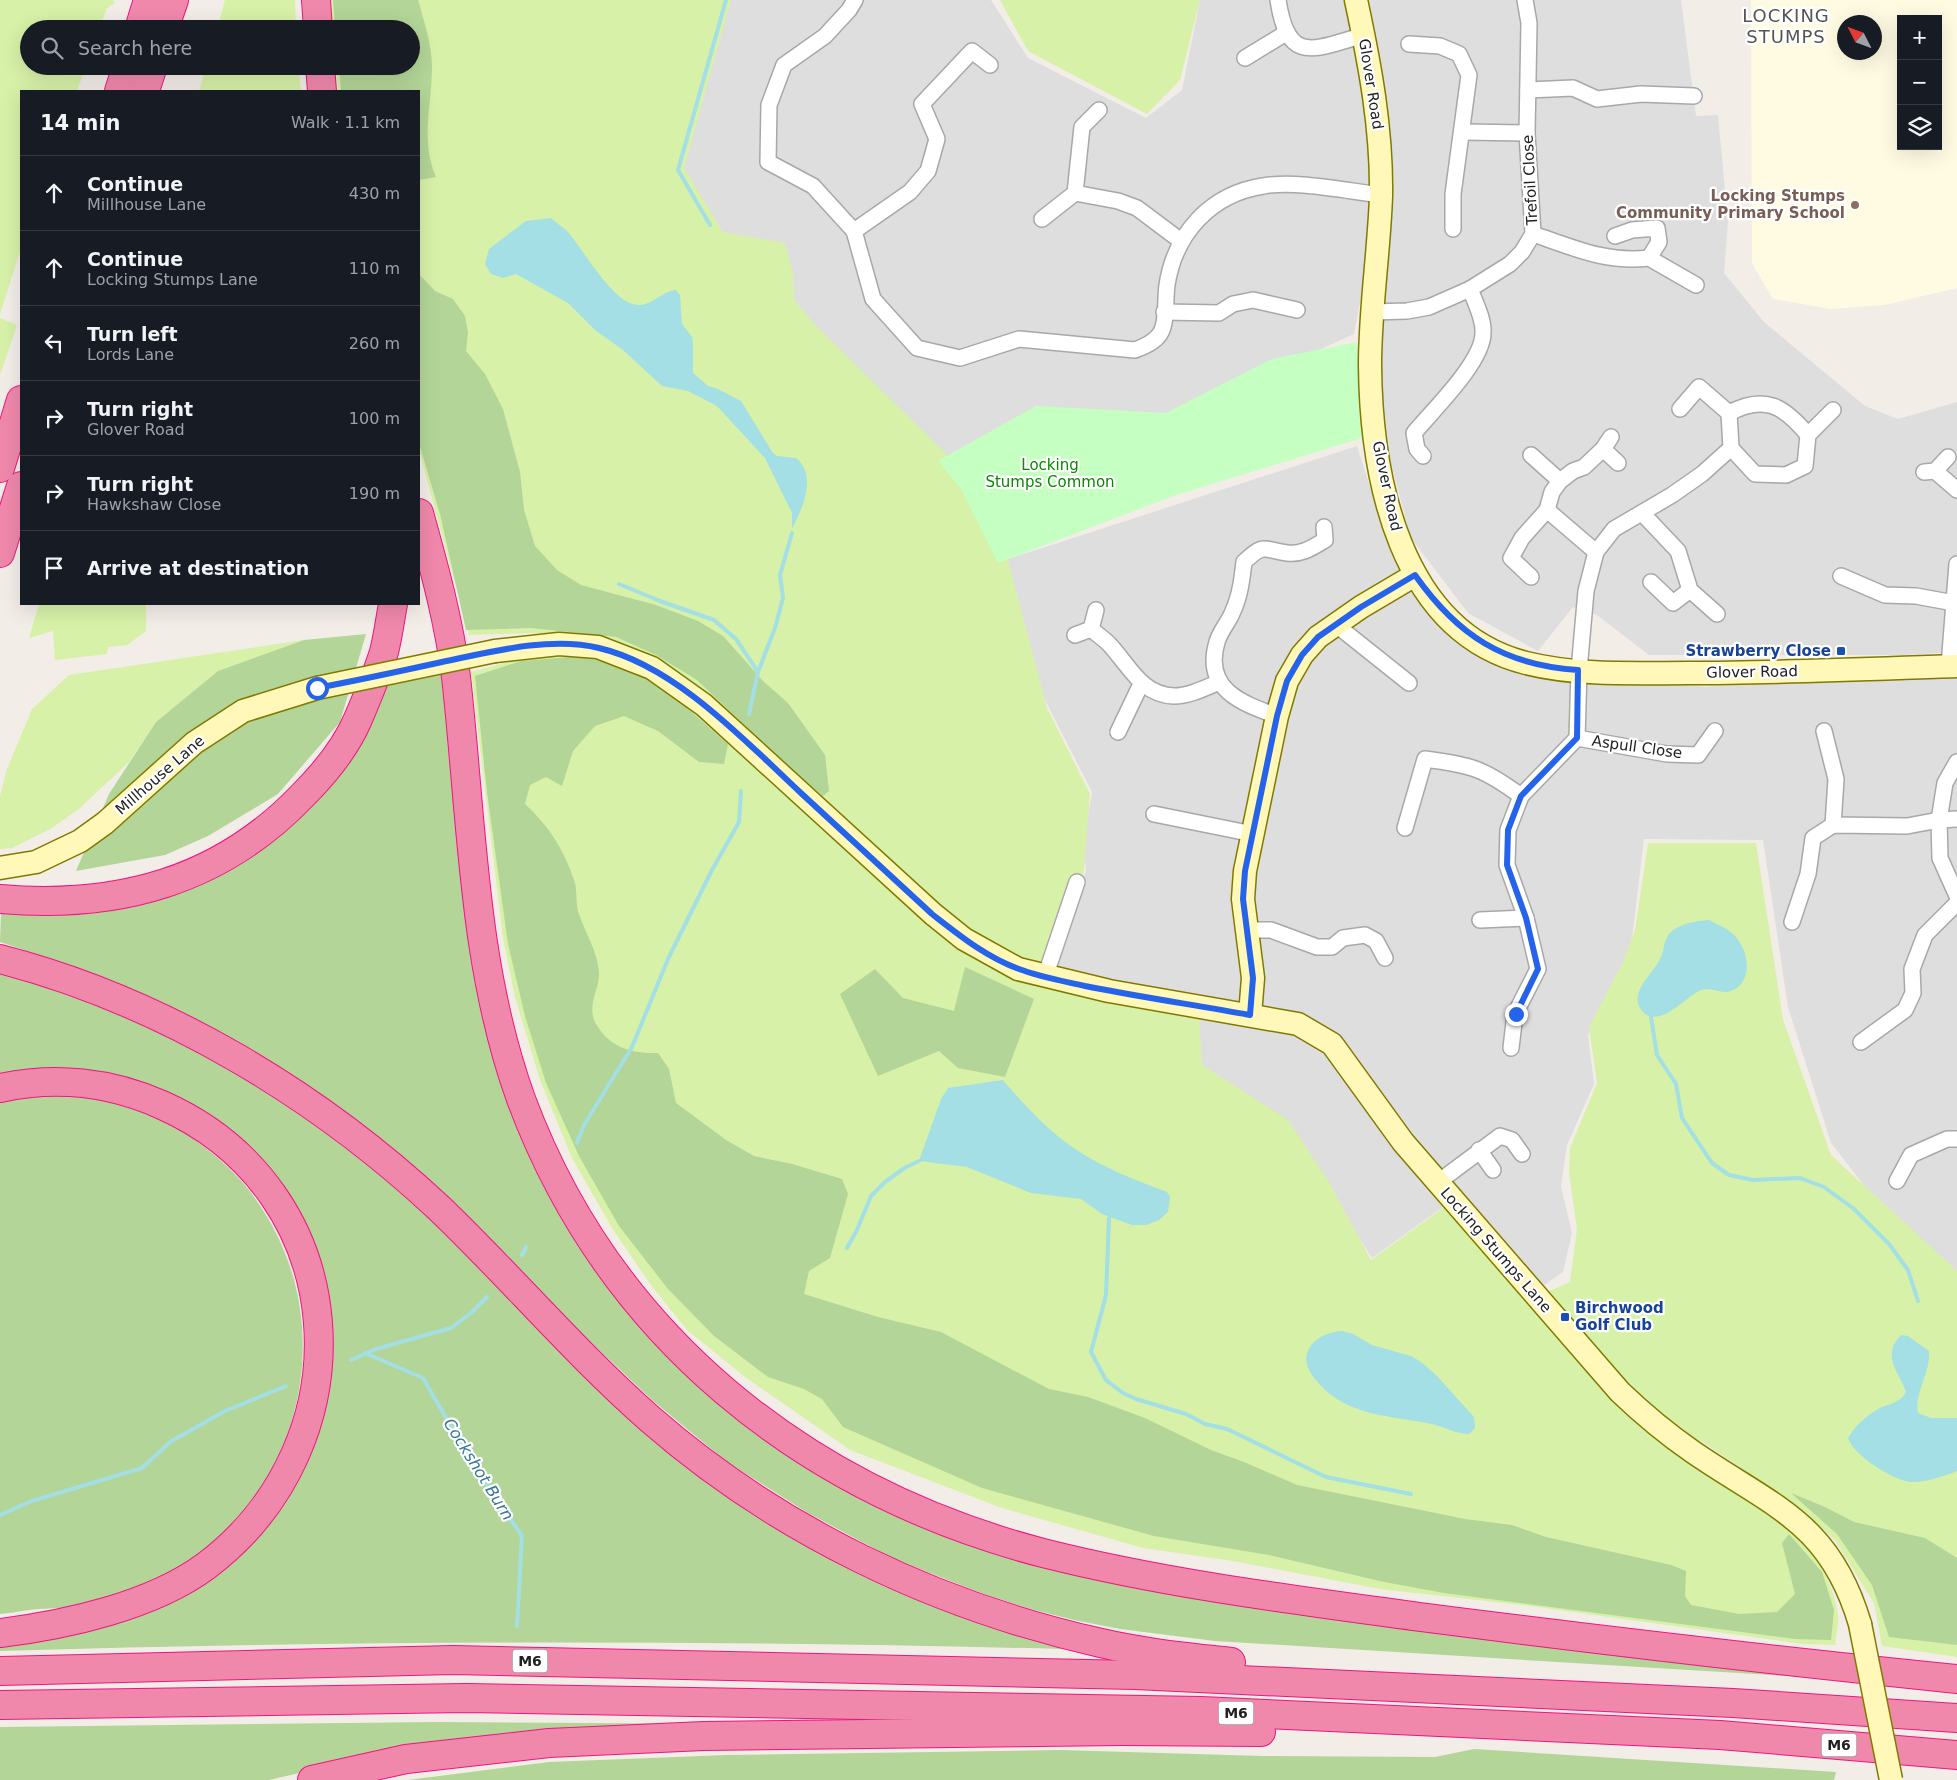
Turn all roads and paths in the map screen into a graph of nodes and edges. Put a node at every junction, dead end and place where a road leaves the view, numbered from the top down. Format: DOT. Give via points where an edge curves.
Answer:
graph roads {
  1 [pos="148,0"];
  2 [pos="174,0"];
  3 [pos="316,0"];
  4 [pos="855,0"];
  5 [pos="1278,0"];
  6 [pos="1356,0"];
  7 [pos="1525,0"];
  8 [pos="142,20"];
  9 [pos="167,20"];
  10 [pos="317,20"];
  11 [pos="1286,33"];
  12 [pos="1364,35"];
  13 [pos="1409,44"];
  14 [pos="1245,58"];
  15 [pos="990,65"];
  16 [pos="124,75"];
  17 [pos="149,75"];
  18 [pos="321,75"];
  19 [pos="119,90"];
  20 [pos="145,90"];
  21 [pos="322,90"];
  22 [pos="1528,90"];
  23 [pos="1694,96"];
  24 [pos="1099,110"];
  25 [pos="1463,132"];
  26 [pos="1527,133"];
  27 [pos="1075,193"];
  28 [pos="1381,194"];
  29 [pos="1042,218"];
  30 [pos="1447,219"];
  31 [pos="854,231"];
  32 [pos="1533,234"];
  33 [pos="1614,236"];
  34 [pos="1182,241"];
  35 [pos="1649,258"];
  36 [pos="1696,285"];
  37 [pos="1470,289"];
  38 [pos="1297,310"];
  39 [pos="1164,312"];
  40 [pos="1373,312"];
  41 [pos="20,394"];
  42 [pos="20,403"];
  43 [pos="1680,408"];
  44 [pos="1833,410"];
  45 [pos="1729,413"];
  46 [pos="1808,435"];
  47 [pos="1731,448"];
  48 [pos="0,451"];
  49 [pos="1531,455"];
  50 [pos="1423,456"];
  51 [pos="1948,457"];
  52 [pos="1618,463"];
  53 [pos="0,468"];
  54 [pos="1560,481"];
  55 [pos="20,489"];
  56 [pos="1957,490"];
  57 [pos="1547,510"];
  58 [pos="1642,513"];
  59 [pos="420,516"];
  60 [pos="1324,527"];
  61 [pos="1596,552"];
  62 [pos="0,553"];
  63 [pos="1957,564"];
  64 [pos="1415,575"];
  65 [pos="1531,576"];
  66 [pos="1841,576"];
  67 [pos="1651,582"];
  68 [pos="1690,590"];
  69 [pos="1954,603"];
  70 [pos="393,605"];
  71 [pos="1096,610"];
  72 [pos="1717,614"];
  73 [pos="1335,624"];
  74 [pos="1091,629"];
  75 [pos="1075,635"];
  76 [pos="1953,666"];
  77 [pos="1578,670"];
  78 [pos="1218,682"];
  79 [pos="1409,683"];
  80 [pos="1141,684"];
  81 [pos="1277,716"];
  82 [pos="1715,731"];
  83 [pos="1824,731"];
  84 [pos="1118,732"];
  85 [pos="1577,738"];
  86 [pos="1957,762"];
  87 [pos="1521,796"];
  88 [pos="1154,814"];
  89 [pos="1957,819"];
  90 [pos="1939,820"];
  91 [pos="1833,825"];
  92 [pos="1405,828"];
  93 [pos="1252,834"];
  94 [pos="0,868"];
  95 [pos="1077,882"];
  96 [pos="1957,896"];
  97 [pos="0,899"];
  98 [pos="1957,903"];
  99 [pos="1526,918"];
  100 [pos="1480,920"];
  101 [pos="1792,922"];
  102 [pos="1247,930"];
  103 [pos="1385,958"];
  104 [pos="0,959"];
  105 [pos="1045,977"];
  106 [pos="1250,1015"];
  107 [pos="1861,1042"];
  108 [pos="1511,1048"];
  109 [pos="0,1088"];
  110 [pos="1957,1139"];
  111 [pos="1479,1150"];
  112 [pos="1522,1154"];
  113 [pos="1493,1170"];
  114 [pos="1897,1181"];
  115 [pos="1437,1183"];
  116 [pos="0,1633"];
  117 [pos="0,1671"];
  118 [pos="1957,1679"];
  119 [pos="1733,1702"];
  120 [pos="0,1705"];
  121 [pos="1957,1718"];
  122 [pos="1720,1735"];
  123 [pos="1957,1755"];
  124 [pos="312,1780"];
  125 [pos="1891,1780"];
  1 -- 8 [label="highway"];
  2 -- 9 [label="highway"];
  3 -- 10 [label="highway"];
  4 -- 31 [label="street" via="825,36 784,65 769,105 768,162 813,186"];
  5 -- 11 [label="street"];
  6 -- 12 [label="street, Glover Road"];
  7 -- 22 [label="street, Trefoil Close" via="1529,23"];
  11 -- 12 [label="street" via="1292,41 1307,48"];
  11 -- 14 [label="street"];
  12 -- 28 [label="street, Glover Road" via="1377,110"];
  13 -- 25 [label="street" via="1440,46 1459,54 1469,75"];
  15 -- 31 [label="street" via="972,50 922,104 937,139 928,171 910,192"];
  16 -- 19 [label="highway"];
  17 -- 20 [label="highway"];
  18 -- 21 [label="highway"];
  22 -- 23 [label="street" via="1573,88 1597,98 1641,94"];
  22 -- 26 [label="street, Trefoil Close"];
  24 -- 27 [label="street" via="1082,127"];
  25 -- 26 [label="street"];
  25 -- 30 [label="street"];
  26 -- 32 [label="street, Trefoil Close"];
  27 -- 29 [label="street"];
  27 -- 34 [label="street" via="1137,208"];
  28 -- 34 [label="street" via="1287,185 1242,190 1208,209 1194,222"];
  28 -- 40 [label="street, Glover Road"];
  31 -- 39 [label="street" via="872,299 917,348 960,358 1019,339 1135,350 1148,346 1158,337 1163,328"];
  32 -- 35 [label="street" via="1597,256 1626,261"];
  32 -- 37 [label="street, Trefoil Close" via="1510,264"];
  33 -- 35 [label="street" via="1632,230 1657,228 1659,242"];
  34 -- 39 [label="street" via="1167,284"];
  35 -- 36 [label="street"];
  37 -- 40 [label="street, Trefoil Close" via="1429,307"];
  37 -- 50 [label="street" via="1482,325 1481,342 1466,372 1408,429"];
  38 -- 39 [label="street" via="1253,300 1232,304 1219,313"];
  40 -- 64 [label="street, Glover Road" via="1370,365 1378,460 1391,517"];
  41 -- 48 [label="highway"];
  42 -- 53 [label="highway"];
  43 -- 45 [label="street" via="1699,387"];
  44 -- 46 [label="street"];
  45 -- 46 [label="street" via="1746,404 1774,405 1792,415"];
  45 -- 47 [label="street"];
  46 -- 47 [label="street" via="1805,466 1786,476 1755,474"];
  47 -- 58 [label="street" via="1685,486"];
  49 -- 54 [label="street"];
  51 -- 56 [label="street" via="1929,472"];
  52 -- 54 [label="street" via="1607,443 1584,467 1572,471"];
  54 -- 57 [label="street" via="1552,492"];
  55 -- 62 [label="highway"];
  57 -- 61 [label="street"];
  57 -- 65 [label="street" via="1522,538 1511,558"];
  58 -- 61 [label="street" via="1614,529"];
  58 -- 68 [label="street" via="1678,551"];
  59 -- 118 [label="highway" via="447,622 455,675 485,960 503,1040 521,1098 554,1174 623,1285 660,1330 747,1410 851,1479 930,1514 1039,1552 1272,1596 1518,1630"];
  60 -- 78 [label="street" via="1324,540 1305,552 1288,554 1268,547 1256,551 1244,562 1242,585 1234,612 1217,642"];
  61 -- 77 [label="street" via="1586,591"];
  63 -- 69 [label="street"];
  64 -- 73 [label="street"];
  64 -- 77 [label="street, Glover Road" via="1448,616 1494,650 1524,662"];
  66 -- 69 [label="street" via="1884,595 1916,596"];
  67 -- 68 [label="street" via="1673,603"];
  68 -- 72 [label="street"];
  69 -- 76 [label="street"];
  70 -- 97 [label="highway" via="384,652 357,721 323,775 256,838 218,862 182,879 114,896 68,900"];
  71 -- 74 [label="street"];
  73 -- 79 [label="street"];
  73 -- 81 [label="street" via="1302,655 1287,681"];
  74 -- 75 [label="street"];
  74 -- 80 [label="street" via="1109,644"];
  76 -- 77 [label="street, Glover Road" via="1728,673"];
  77 -- 85 [label="street"];
  78 -- 80 [label="street" via="1192,693 1174,696"];
  78 -- 81 [label="street" via="1231,696"];
  80 -- 84 [label="street"];
  81 -- 93 [label="street"];
  82 -- 85 [label="street, Aspull Close" via="1698,755 1667,754"];
  83 -- 91 [label="street" via="1836,779"];
  85 -- 87 [label="street"];
  86 -- 90 [label="street" via="1944,783"];
  87 -- 92 [label="street" via="1493,775 1467,764 1424,759"];
  87 -- 99 [label="street" via="1508,830 1507,865"];
  88 -- 93 [label="street"];
  89 -- 90 [label="street"];
  90 -- 91 [label="street" via="1907,826"];
  90 -- 96 [label="street" via="1940,858"];
  91 -- 101 [label="street" via="1813,838 1808,874"];
  93 -- 102 [label="street" via="1243,899"];
  94 -- 105 [label="street, Millhouse Lane, bridge" via="36,862 80,842 194,743 243,711 317,688 495,650 559,644 598,647 652,668 704,705 932,914 964,939 1018,969"];
  95 -- 105 [label="street"];
  98 -- 107 [label="street" via="1926,935 1912,969 1913,993 1905,1010"];
  99 -- 100 [label="street"];
  99 -- 108 [label="street" via="1538,969 1516,1014"];
  102 -- 103 [label="street" via="1271,930 1317,947 1332,947 1344,938 1365,936 1376,941"];
  102 -- 106 [label="street" via="1253,978"];
  104 -- 119 [label="highway" via="75,982 177,1025 287,1088 395,1169 651,1420 799,1527 922,1587 1040,1628 1163,1655"];
  105 -- 106 [label="street, Locking Stumps Lane"];
  106 -- 115 [label="street, Locking Stumps Lane" via="1298,1024 1332,1044"];
  109 -- 116 [label="highway" via="28,1082 54,1082 115,1088 175,1111 210,1131 249,1166 280,1206 308,1270 316,1299 320,1343 318,1379 310,1418 296,1454 277,1492 231,1545 204,1567 172,1586 130,1604 91,1617"];
  110 -- 114 [label="street" via="1947,1139 1911,1155"];
  111 -- 112 [label="street" via="1500,1136 1512,1140"];
  111 -- 113 [label="street"];
  111 -- 115 [label="street"];
  115 -- 125 [label="street, Locking Stumps Lane, bridge" via="1620,1392 1654,1424 1795,1518 1817,1540 1843,1578 1860,1624"];
  117 -- 119 [label="highway, M6" via="463,1660 1259,1679"];
  119 -- 121 [label="highway, M6"];
  120 -- 122 [label="highway, M6" via="466,1698 1201,1711"];
  122 -- 123 [label="highway, M6"];
  122 -- 124 [label="highway" via="1122,1730 704,1736 548,1743 406,1759"];
}
